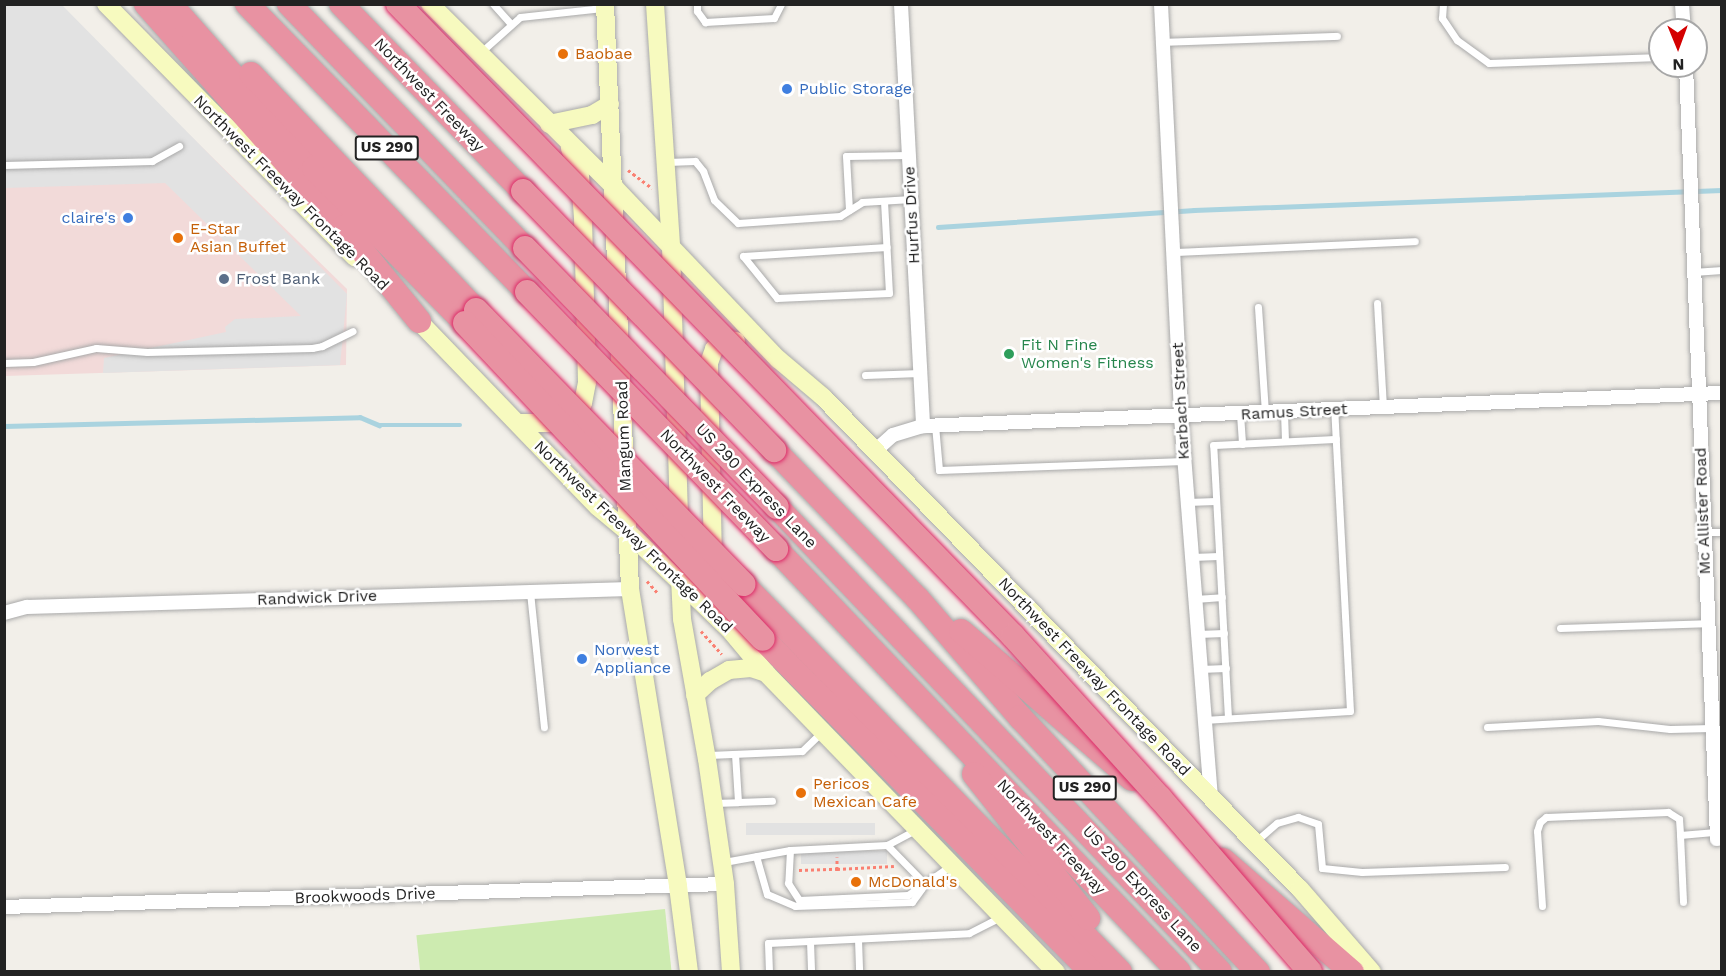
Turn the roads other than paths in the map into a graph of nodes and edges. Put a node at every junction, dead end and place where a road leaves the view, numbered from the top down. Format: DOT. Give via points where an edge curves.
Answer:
graph roads {
  1 [pos="106,4"];
  2 [pos="146,4"];
  3 [pos="170,4"];
  4 [pos="186,4"];
  5 [pos="247,4"];
  6 [pos="289,4"];
  7 [pos="341,4"];
  8 [pos="398,4"];
  9 [pos="430,4"];
  10 [pos="493,4"];
  11 [pos="655,4"];
  12 [pos="697,4"];
  13 [pos="781,4"];
  14 [pos="901,4"];
  15 [pos="1161,4"];
  16 [pos="1443,4"];
  17 [pos="605,6"];
  18 [pos="511,24"];
  19 [pos="1337,36"];
  20 [pos="1163,42"];
  21 [pos="479,54"];
  22 [pos="1648,57"];
  23 [pos="1687,78"];
  24 [pos="610,104"];
  25 [pos="549,124"];
  26 [pos="568,144"];
  27 [pos="179,146"];
  28 [pos="909,155"];
  29 [pos="666,162"];
  30 [pos="4,165"];
  31 [pos="614,187"];
  32 [pos="911,199"];
  33 [pos="884,201"];
  34 [pos="849,210"];
  35 [pos="1415,241"];
  36 [pos="671,247"];
  37 [pos="887,247"];
  38 [pos="1174,252"];
  39 [pos="1722,270"];
  40 [pos="1693,272"];
  41 [pos="1377,303"];
  42 [pos="1258,307"];
  43 [pos="419,321"];
  44 [pos="353,331"];
  45 [pos="778,360"];
  46 [pos="4,363"];
  47 [pos="920,373"];
  48 [pos="865,375"];
  49 [pos="1722,393"];
  50 [pos="1698,394"];
  51 [pos="1383,408"];
  52 [pos="1334,410"];
  53 [pos="1284,412"];
  54 [pos="1265,413"];
  55 [pos="1240,414"];
  56 [pos="1181,417"];
  57 [pos="519,423"];
  58 [pos="929,425"];
  59 [pos="1336,439"];
  60 [pos="1286,441"];
  61 [pos="1242,444"];
  62 [pos="875,451"];
  63 [pos="1184,461"];
  64 [pos="1216,501"];
  65 [pos="1187,502"];
  66 [pos="627,531"];
  67 [pos="1704,532"];
  68 [pos="1722,532"];
  69 [pos="1219,556"];
  70 [pos="1191,557"];
  71 [pos="681,582"];
  72 [pos="638,584"];
  73 [pos="530,592"];
  74 [pos="1222,597"];
  75 [pos="918,599"];
  76 [pos="1195,599"];
  77 [pos="4,613"];
  78 [pos="1708,623"];
  79 [pos="1560,628"];
  80 [pos="729,629"];
  81 [pos="1224,633"];
  82 [pos="1198,634"];
  83 [pos="1226,668"];
  84 [pos="1200,669"];
  85 [pos="766,673"];
  86 [pos="695,695"];
  87 [pos="1228,718"];
  88 [pos="1204,720"];
  89 [pos="544,727"];
  90 [pos="1487,727"];
  91 [pos="1712,728"];
  92 [pos="824,731"];
  93 [pos="956,736"];
  94 [pos="735,754"];
  95 [pos="1717,754"];
  96 [pos="706,755"];
  97 [pos="1211,797"];
  98 [pos="772,801"];
  99 [pos="1718,801"];
  100 [pos="738,802"];
  101 [pos="714,803"];
  102 [pos="918,827"];
  103 [pos="1680,835"];
  104 [pos="1716,835"];
  105 [pos="1254,842"];
  106 [pos="887,845"];
  107 [pos="790,850"];
  108 [pos="756,856"];
  109 [pos="722,862"];
  110 [pos="954,864"];
  111 [pos="1505,867"];
  112 [pos="725,884"];
  113 [pos="925,884"];
  114 [pos="678,886"];
  115 [pos="1683,902"];
  116 [pos="1542,906"];
  117 [pos="4,907"];
  118 [pos="1002,916"];
  119 [pos="858,939"];
  120 [pos="810,941"];
  121 [pos="689,972"];
  122 [pos="731,972"];
  123 [pos="769,972"];
  124 [pos="811,972"];
  125 [pos="859,972"];
  126 [pos="1056,972"];
  127 [pos="1091,972"];
  128 [pos="1120,972"];
  129 [pos="1130,972"];
  130 [pos="1179,972"];
  131 [pos="1220,972"];
  132 [pos="1258,972"];
  133 [pos="1310,972"];
  134 [pos="1352,972"];
  135 [pos="1372,972"];
  1 -- 43 [label="main road, Northwest Freeway Frontage Road"];
  2 -- 43 [label="highway" via="344,226"];
  3 -- 127 [label="highway, bridge" via="314,168 820,700"];
  4 -- 128 [label="highway, bridge" via="476,310"];
  5 -- 93 [label="highway, Northwest Freeway / US 290, bridge"];
  6 -- 131 [label="highway, US 290 Express Lane, bridge" via="777,507"];
  7 -- 75 [label="highway, Northwest Freeway / US 290, bridge"];
  8 -- 133 [label="highway, bridge" via="1013,636"];
  9 -- 21 [label="main road, Northwest Freeway Frontage Road"];
  10 -- 18 [label="lane"];
  11 -- 29 [label="main road"];
  12 -- 13 [label="lane" via="705,22 774,18"];
  14 -- 28 [label="street, Hurfus Drive"];
  15 -- 20 [label="street, Karbach Street"];
  16 -- 22 [label="lane" via="1442,18 1457,40 1489,63"];
  17 -- 18 [label="lane" via="520,17"];
  17 -- 24 [label="main road, Mangum Road"];
  18 -- 21 [label="lane"];
  19 -- 20 [label="lane"];
  20 -- 38 [label="street, Karbach Street"];
  21 -- 25 [label="main road, Northwest Freeway Frontage Road"];
  23 -- 40 [label="street, Mc Allister Road"];
  24 -- 25 [label="main road" via="592,114"];
  24 -- 31 [label="main road, Mangum Road"];
  25 -- 26 [label="main road, Northwest Freeway Frontage Road"];
  26 -- 31 [label="main road, Northwest Freeway Frontage Road"];
  26 -- 57 [label="main road" via="580,176 584,218 587,382 583,403 572,415 550,423"];
  27 -- 30 [label="lane" via="152,161"];
  28 -- 32 [label="street, Hurfus Drive"];
  28 -- 34 [label="lane" via="846,156"];
  29 -- 34 [label="lane" via="695,161 714,200 738,223 840,216"];
  29 -- 36 [label="main road"];
  31 -- 36 [label="main road, Northwest Freeway Frontage Road"];
  31 -- 66 [label="main road, Mangum Road"];
  32 -- 33 [label="lane"];
  32 -- 47 [label="street, Hurfus Drive"];
  33 -- 34 [label="lane" via="862,202"];
  33 -- 37 [label="lane"];
  35 -- 38 [label="lane"];
  36 -- 45 [label="main road, Northwest Freeway Frontage Road"];
  36 -- 71 [label="main road"];
  37 -- 37 [label="lane" via="889,293 777,297 743,256"];
  38 -- 56 [label="street, Karbach Street"];
  39 -- 40 [label="lane"];
  40 -- 50 [label="street, Mc Allister Road"];
  41 -- 51 [label="lane"];
  42 -- 54 [label="lane"];
  43 -- 57 [label="main road, Northwest Freeway Frontage Road"];
  44 -- 46 [label="lane" via="322,346 298,349 147,352 96,348 33,362"];
  45 -- 62 [label="main road, Northwest Freeway Frontage Road" via="823,398"];
  45 -- 80 [label="main road" via="745,343 724,340 714,349 709,363 713,568"];
  47 -- 48 [label="lane"];
  47 -- 58 [label="street, Hurfus Drive"];
  49 -- 50 [label="street, Ramus Street"];
  50 -- 51 [label="street, Ramus Street"];
  50 -- 67 [label="street, Mc Allister Road"];
  51 -- 52 [label="street, Ramus Street"];
  52 -- 53 [label="street, Ramus Street"];
  52 -- 59 [label="lane"];
  53 -- 54 [label="street, Ramus Street"];
  53 -- 60 [label="lane"];
  54 -- 55 [label="street, Ramus Street"];
  55 -- 56 [label="street, Ramus Street"];
  55 -- 61 [label="lane"];
  56 -- 58 [label="street, Ramus Street"];
  56 -- 63 [label="street, Karbach Street"];
  57 -- 66 [label="main road, Northwest Freeway Frontage Road" via="598,507"];
  58 -- 62 [label="street, Ramus Street" via="893,435"];
  58 -- 63 [label="lane" via="939,470"];
  59 -- 60 [label="lane"];
  59 -- 87 [label="lane" via="1350,711"];
  60 -- 61 [label="lane"];
  61 -- 64 [label="lane" via="1213,445"];
  62 -- 97 [label="main road, Northwest Freeway Frontage Road"];
  63 -- 65 [label="street, Karbach Street"];
  64 -- 65 [label="lane"];
  64 -- 69 [label="lane"];
  65 -- 70 [label="street, Karbach Street"];
  66 -- 71 [label="main road, Northwest Freeway Frontage Road"];
  66 -- 72 [label="main road, Mangum Road"];
  67 -- 68 [label="lane"];
  67 -- 78 [label="street, Mc Allister Road"];
  69 -- 70 [label="lane"];
  69 -- 74 [label="lane"];
  70 -- 76 [label="street, Karbach Street"];
  71 -- 80 [label="main road, Northwest Freeway Frontage Road"];
  71 -- 86 [label="main road" via="682,619"];
  72 -- 73 [label="street, Randwick Drive"];
  72 -- 114 [label="main road, Mangum Road"];
  73 -- 77 [label="street, Randwick Drive" via="27,607"];
  73 -- 89 [label="lane"];
  74 -- 76 [label="lane"];
  74 -- 81 [label="lane"];
  75 -- 132 [label="highway, Northwest Freeway / US 290" via="1020,717"];
  75 -- 134 [label="highway" via="976,643"];
  76 -- 82 [label="street, Karbach Street"];
  78 -- 79 [label="lane"];
  78 -- 91 [label="street, Mc Allister Road"];
  80 -- 85 [label="main road, Northwest Freeway Frontage Road"];
  81 -- 82 [label="lane"];
  81 -- 83 [label="lane"];
  82 -- 84 [label="street, Karbach Street"];
  83 -- 84 [label="lane"];
  83 -- 87 [label="lane"];
  84 -- 88 [label="street, Karbach Street"];
  85 -- 86 [label="main road" via="751,668 729,670"];
  85 -- 92 [label="main road, Northwest Freeway Frontage Road"];
  86 -- 96 [label="main road"];
  87 -- 88 [label="lane"];
  88 -- 97 [label="street, Karbach Street"];
  90 -- 91 [label="lane" via="1598,721 1670,729"];
  91 -- 95 [label="street, Mc Allister Road"];
  92 -- 94 [label="lane" via="802,751"];
  92 -- 102 [label="main road, Northwest Freeway Frontage Road"];
  93 -- 129 [label="highway" via="975,777"];
  93 -- 130 [label="highway, Northwest Freeway / US 290"];
  94 -- 96 [label="lane"];
  94 -- 100 [label="lane"];
  95 -- 99 [label="street, Mc Allister Road"];
  96 -- 101 [label="main road"];
  97 -- 105 [label="main road, Northwest Freeway Frontage Road"];
  98 -- 100 [label="lane"];
  99 -- 104 [label="street, Mc Allister Road"];
  100 -- 101 [label="lane"];
  101 -- 109 [label="main road"];
  102 -- 106 [label="lane"];
  102 -- 110 [label="main road, Northwest Freeway Frontage Road"];
  103 -- 104 [label="lane"];
  103 -- 115 [label="lane"];
  103 -- 116 [label="lane" via="1679,819 1668,812 1546,817 1537,831"];
  105 -- 111 [label="lane" via="1277,823 1298,817 1318,824 1322,868 1362,872"];
  105 -- 135 [label="main road, Northwest Freeway Frontage Road"];
  106 -- 107 [label="lane"];
  106 -- 113 [label="lane"];
  107 -- 108 [label="lane"];
  107 -- 113 [label="lane" via="788,883 799,900 908,894"];
  108 -- 109 [label="lane"];
  108 -- 113 [label="lane" via="767,894 795,906 912,902"];
  109 -- 112 [label="main road"];
  110 -- 113 [label="lane"];
  110 -- 118 [label="main road, Northwest Freeway Frontage Road"];
  112 -- 114 [label="street, Brookwoods Drive"];
  112 -- 122 [label="main road"];
  114 -- 117 [label="street, Brookwoods Drive"];
  114 -- 121 [label="main road, Mangum Road"];
  118 -- 119 [label="lane" via="969,933"];
  118 -- 126 [label="main road, Northwest Freeway Frontage Road"];
  119 -- 120 [label="lane"];
  119 -- 125 [label="lane"];
  120 -- 123 [label="lane" via="768,944"];
  120 -- 124 [label="lane"];
}
